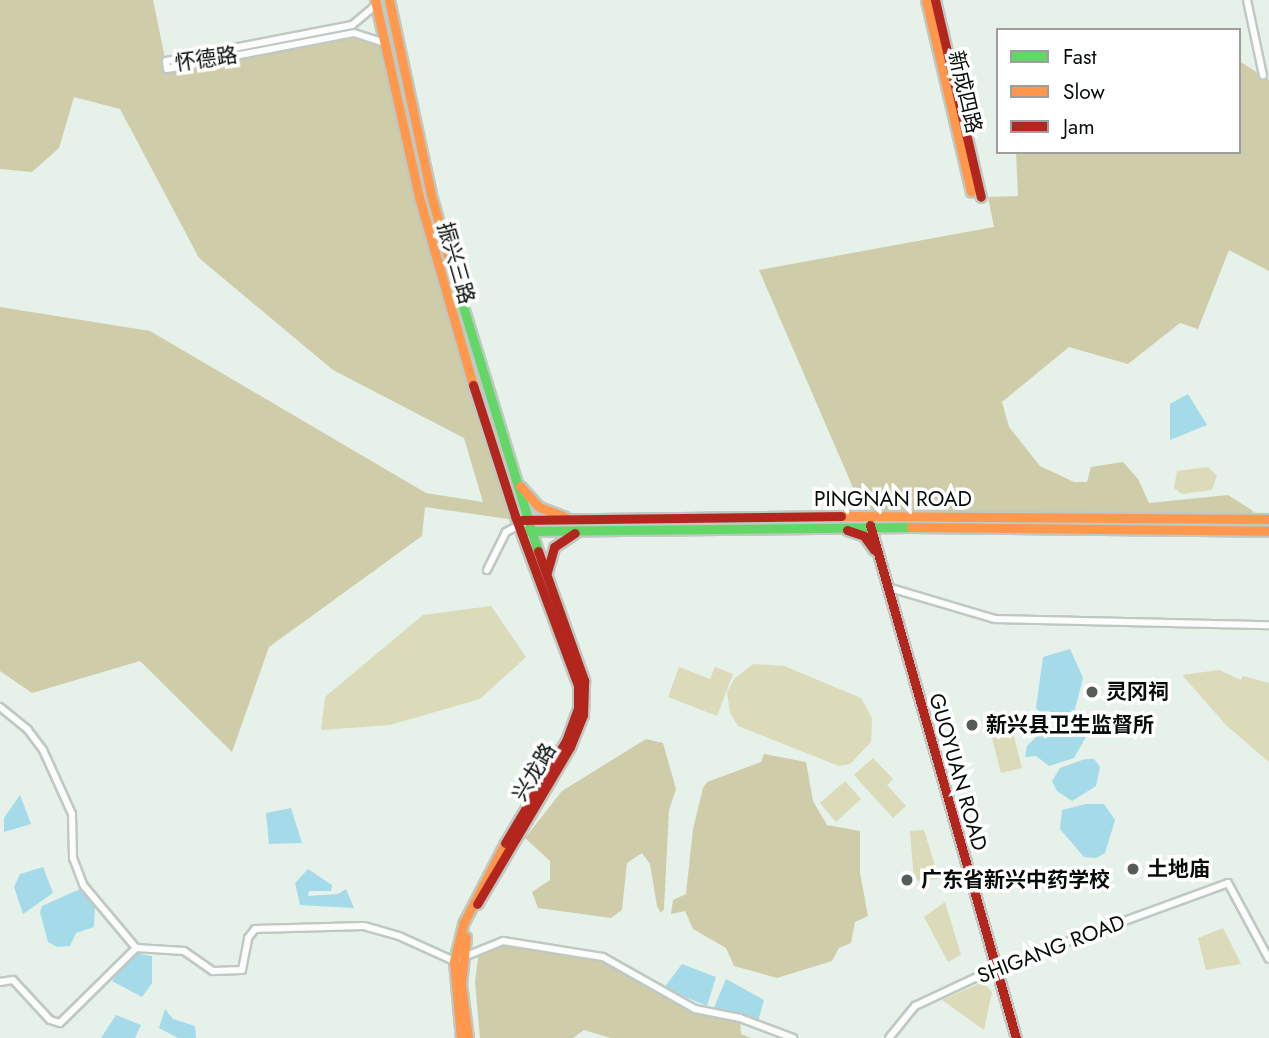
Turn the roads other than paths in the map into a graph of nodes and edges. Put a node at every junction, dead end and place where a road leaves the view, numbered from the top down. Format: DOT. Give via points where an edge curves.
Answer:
graph roads {
  1 [pos="389,0"];
  2 [pos="926,0"];
  3 [pos="935,0"];
  4 [pos="1247,0"];
  5 [pos="375,2"];
  6 [pos="384,43"];
  7 [pos="1262,75"];
  8 [pos="406,77"];
  9 [pos="392,80"];
  10 [pos="971,192"];
  11 [pos="981,197"];
  12 [pos="516,480"];
  13 [pos="867,516"];
  14 [pos="1269,519"];
  15 [pos="578,520"];
  16 [pos="523,526"];
  17 [pos="870,527"];
  18 [pos="838,528"];
  19 [pos="906,528"];
  20 [pos="578,531"];
  21 [pos="1269,531"];
  22 [pos="879,558"];
  23 [pos="486,570"];
  24 [pos="547,577"];
  25 [pos="887,587"];
  26 [pos="1269,625"];
  27 [pos="0,708"];
  28 [pos="136,947"];
  29 [pos="457,959"];
  30 [pos="1269,959"];
  31 [pos="996,968"];
  32 [pos="0,982"];
  33 [pos="461,1038"];
  34 [pos="468,1038"];
  35 [pos="793,1038"];
  36 [pos="889,1038"];
  37 [pos="1016,1038"];
  1 -- 8 [label="main road, 振兴三路"];
  2 -- 10 [label="main road, 新成四路"];
  3 -- 11 [label="main road, 新成四路"];
  4 -- 7 [label="street"];
  5 -- 6 [label="main road, 振兴三路"];
  5 -- 6 [label="street, 怀德路" via="352,25 166,61 167,69 354,33"];
  6 -- 9 [label="main road, 振兴三路"];
  8 -- 9 [label="main road"];
  8 -- 12 [label="main road, 振兴三路" via="431,195"];
  9 -- 16 [label="main road, 振兴三路" via="419,197"];
  12 -- 15 [label="main road" via="539,507"];
  12 -- 16 [label="main road, 振兴三路"];
  13 -- 14 [label="main road, PINGNAN ROAD"];
  13 -- 15 [label="main road, PINGNAN ROAD"];
  13 -- 17 [label="main road, GUOYUAN ROAD"];
  15 -- 16 [label="main road, PINGNAN ROAD"];
  15 -- 20 [label="main road"];
  16 -- 20 [label="main road, PINGNAN ROAD"];
  16 -- 23 [label="street" via="506,532"];
  16 -- 24 [label="main road, 兴龙路"];
  16 -- 29 [label="main road, 兴龙路" via="576,672 578,709 567,739 477,891"];
  17 -- 18 [label="main road, PINGNAN ROAD"];
  17 -- 19 [label="main road, PINGNAN ROAD"];
  17 -- 22 [label="main road, GUOYUAN ROAD"];
  18 -- 20 [label="main road, PINGNAN ROAD"];
  18 -- 22 [label="main road" via="863,536"];
  19 -- 21 [label="main road, PINGNAN ROAD"];
  19 -- 22 [label="main road" via="885,534"];
  20 -- 24 [label="main road" via="554,547"];
  22 -- 25 [label="main road, GUOYUAN ROAD"];
  24 -- 29 [label="main road, 兴龙路" via="584,680 583,715 570,747 478,901"];
  25 -- 26 [label="street" via="995,619"];
  25 -- 31 [label="main road, GUOYUAN ROAD"];
  27 -- 28 [label="street" via="28,730 43,750 72,814 73,858 84,886"];
  28 -- 29 [label="street" via="184,951 213,971 242,970 248,939 255,929 364,926"];
  28 -- 32 [label="street" via="60,1023 50,1020 13,980"];
  29 -- 33 [label="main road, 兴龙路"];
  29 -- 34 [label="main road, 兴龙路"];
  29 -- 35 [label="street" via="503,941 603,957 695,1009 740,1018"];
  30 -- 31 [label="street, SHIGANG ROAD" via="1228,883"];
  31 -- 36 [label="street, SHIGANG ROAD" via="915,1006"];
  31 -- 37 [label="main road, GUOYUAN ROAD"];
}
